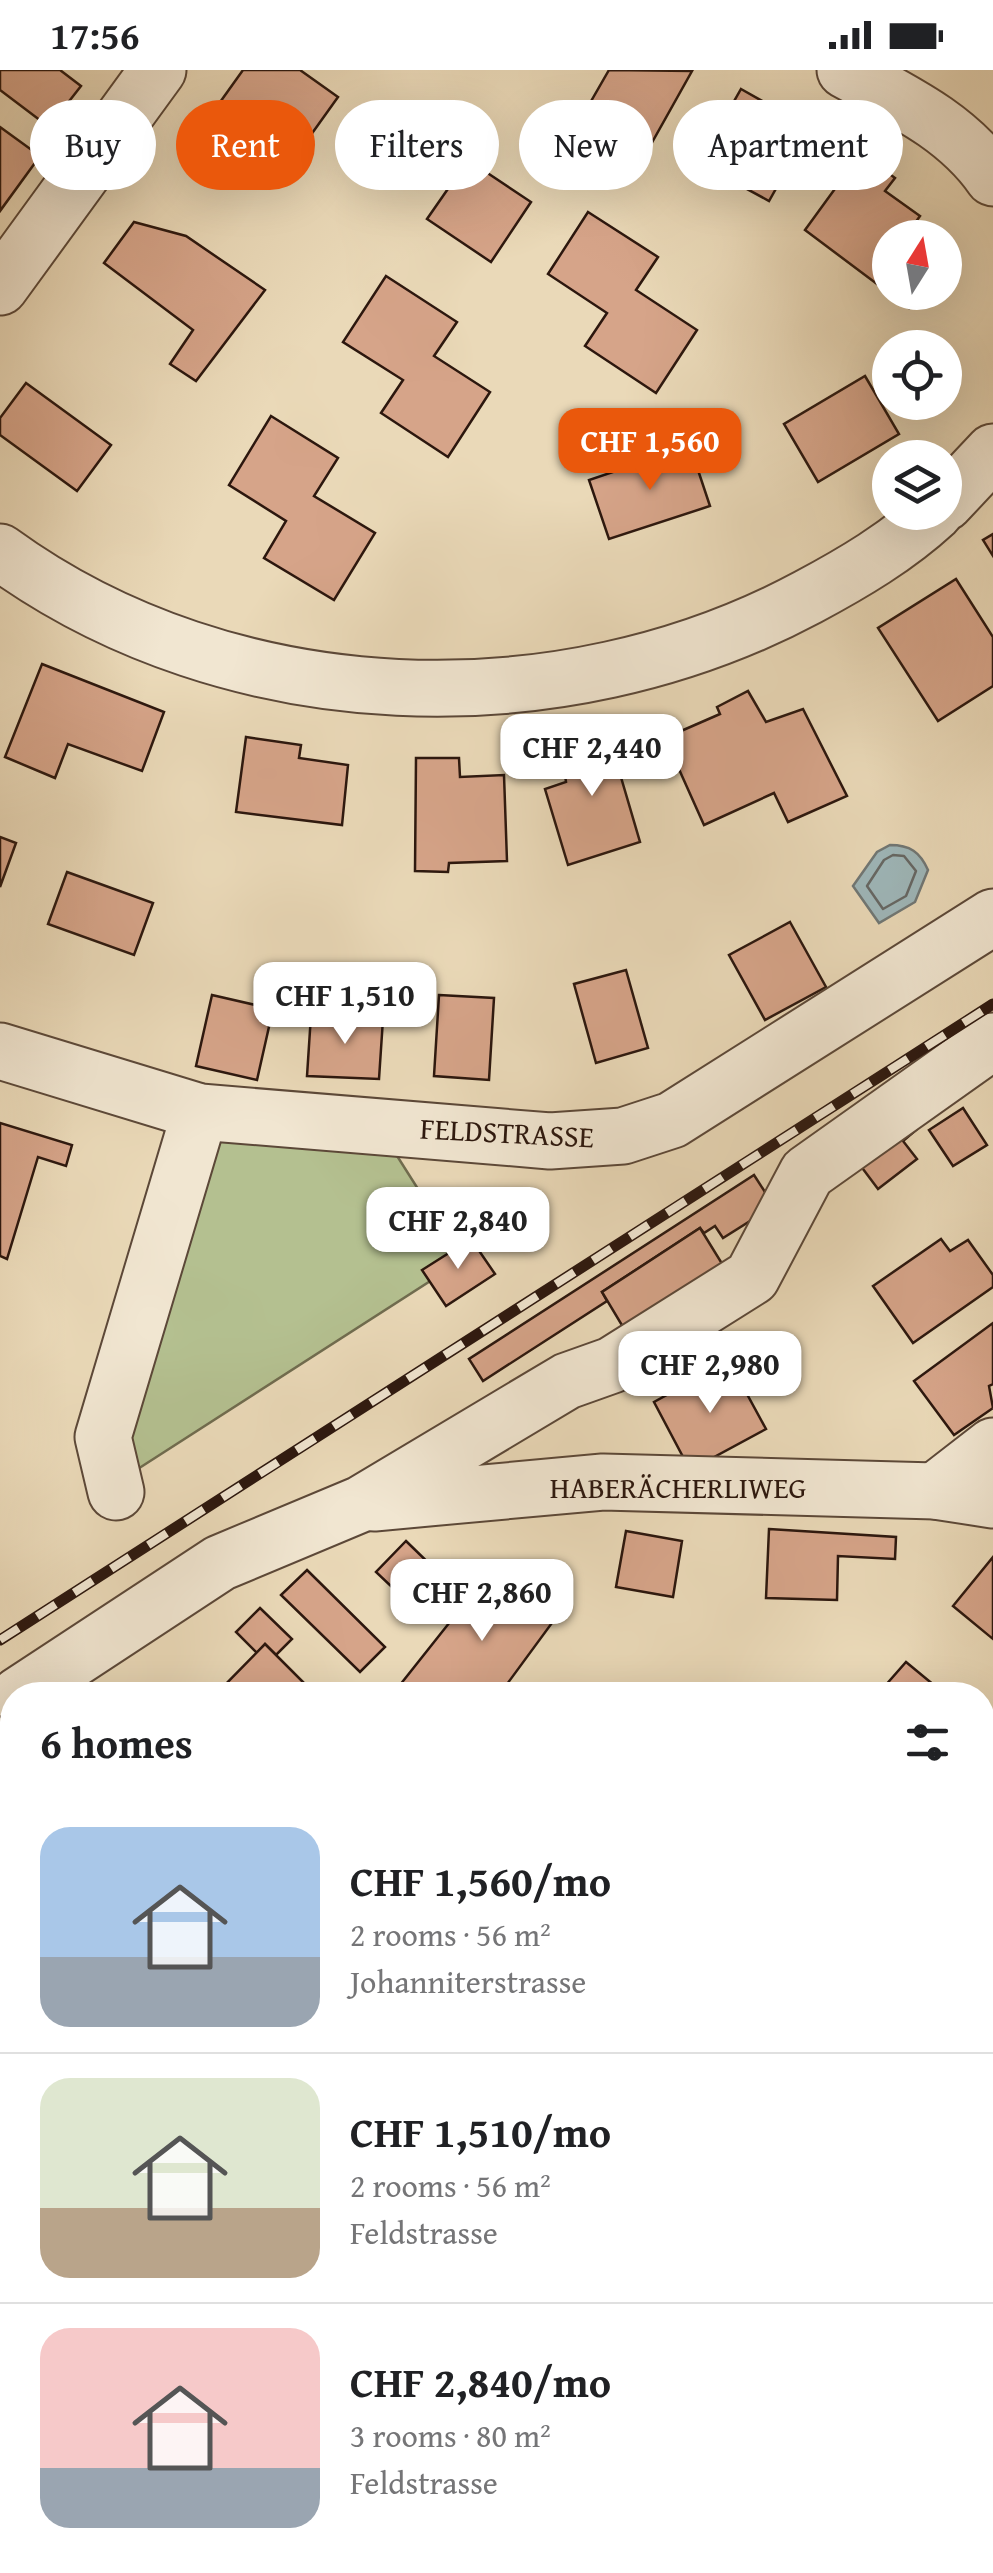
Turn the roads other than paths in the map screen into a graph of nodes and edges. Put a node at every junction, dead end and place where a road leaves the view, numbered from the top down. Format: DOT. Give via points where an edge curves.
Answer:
graph roads {
  1 [pos="158,70"];
  2 [pos="846,70"];
  3 [pos="993,178"];
  4 [pos="0,286"];
  5 [pos="993,452"];
  6 [pos="962,485"];
  7 [pos="911,530"];
  8 [pos="0,552"];
  9 [pos="993,917"];
  10 [pos="993,1042"];
  11 [pos="0,1050"];
  12 [pos="200,1112"];
  13 [pos="993,1446"];
  14 [pos="935,1491"];
  15 [pos="116,1492"];
  16 [pos="993,1500"];
  17 [pos="361,1504"];
  18 [pos="40,1682"];
  1 -- 4 [label="street"];
  2 -- 3 [label="street" via="957,137"];
  5 -- 6 [label="street"];
  7 -- 8 [label="street" via="827,587 707,644 644,664 510,687 372,686 233,661 99,612"];
  9 -- 12 [label="street, FELDSTRASSE" via="672,1120 623,1136 512,1139"];
  10 -- 17 [label="street" via="807,1173 752,1276 612,1365 568,1381"];
  11 -- 12 [label="street, FELDSTRASSE"];
  12 -- 15 [label="street" via="103,1437"];
  13 -- 14 [label="street"];
  14 -- 16 [label="street, HABERÄCHERLIWEG"];
  14 -- 17 [label="street, HABERÄCHERLIWEG" via="603,1482"];
  17 -- 18 [label="street" via="220,1563"];
}
